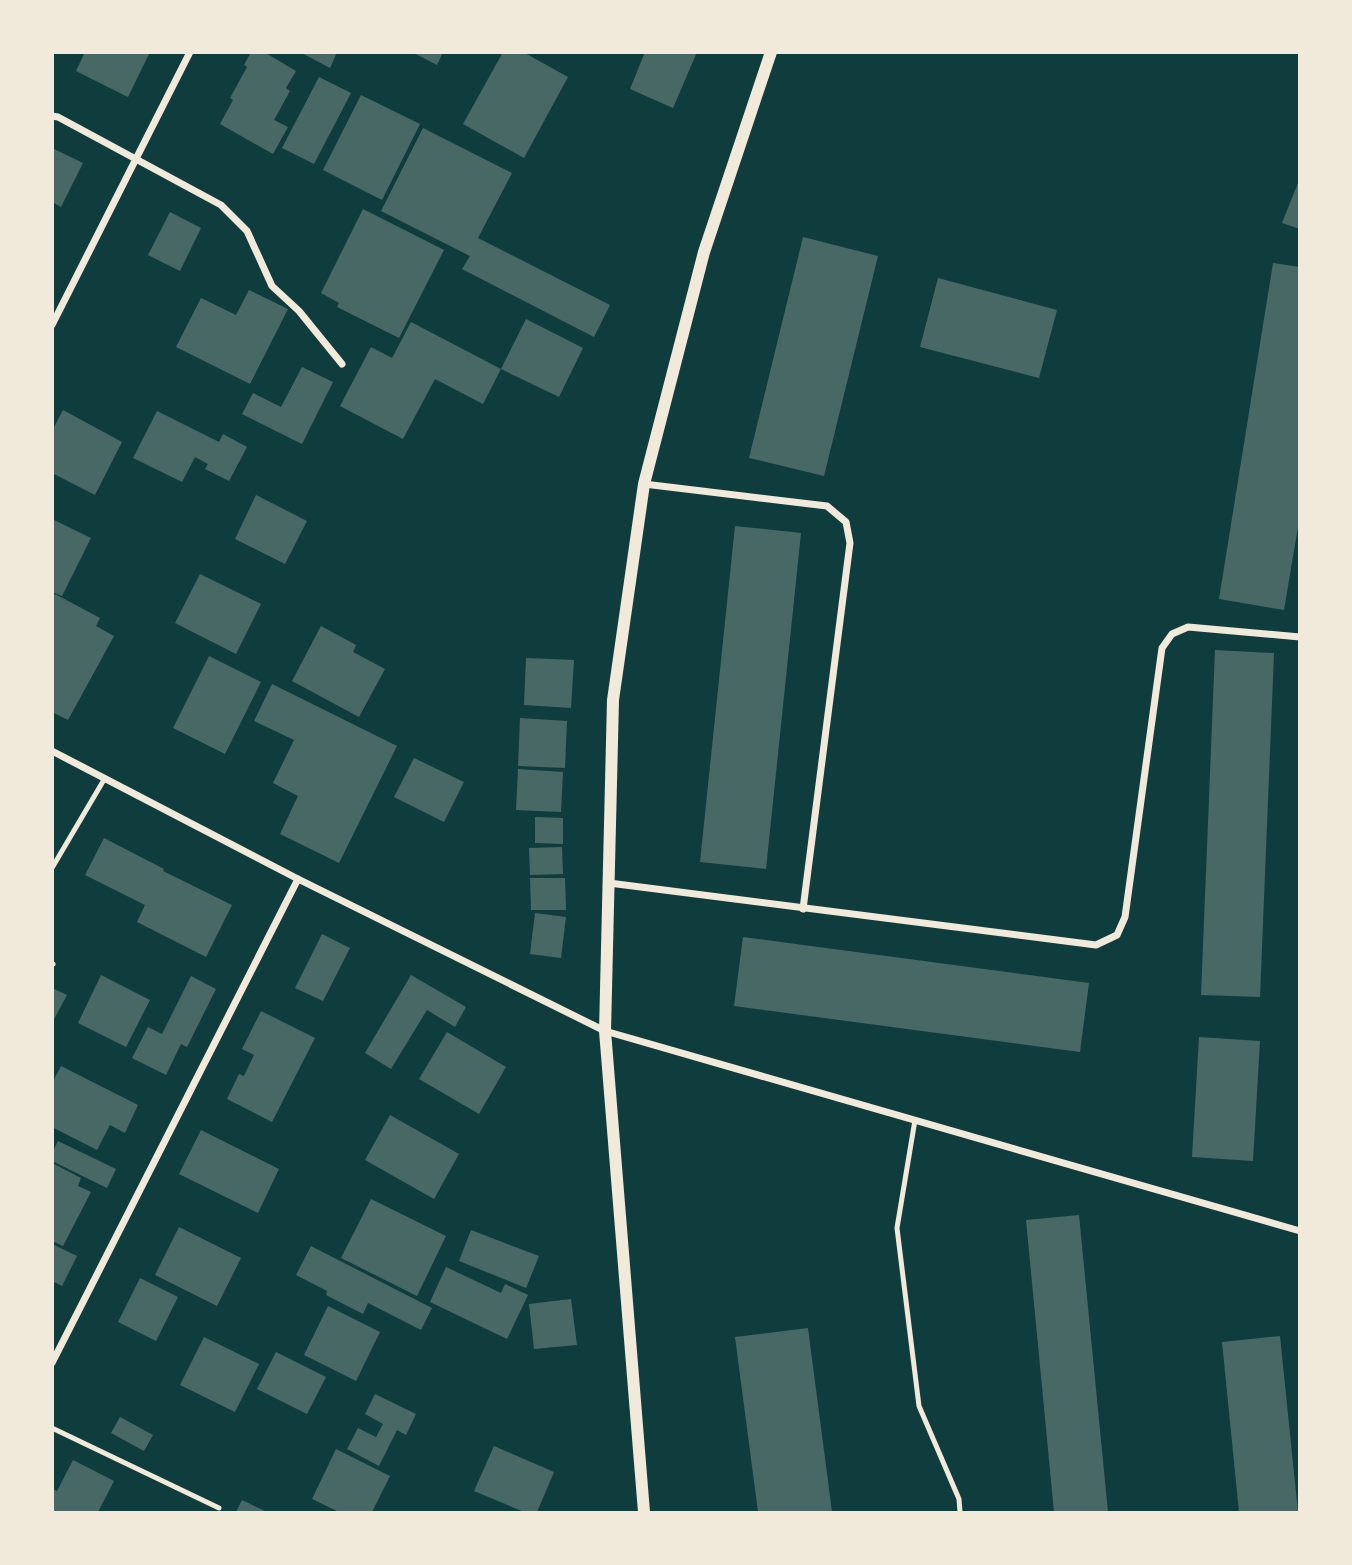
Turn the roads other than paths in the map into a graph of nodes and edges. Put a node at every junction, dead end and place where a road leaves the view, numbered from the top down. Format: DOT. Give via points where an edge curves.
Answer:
graph roads {
  1 [pos="190,52"];
  2 [pos="771,52"];
  3 [pos="52,116"];
  4 [pos="136,160"];
  5 [pos="52,325"];
  6 [pos="342,364"];
  7 [pos="644,484"];
  8 [pos="1300,637"];
  9 [pos="52,751"];
  10 [pos="105,778"];
  11 [pos="52,868"];
  12 [pos="298,879"];
  13 [pos="608,883"];
  14 [pos="803,909"];
  15 [pos="605,1031"];
  16 [pos="915,1120"];
  17 [pos="1300,1231"];
  18 [pos="52,1363"];
  19 [pos="52,1427"];
  20 [pos="219,1508"];
  21 [pos="644,1513"];
  22 [pos="960,1513"];
  1 -- 4 [label="street"];
  2 -- 7 [label="street" via="704,252"];
  3 -- 4 [label="street"];
  4 -- 5 [label="street"];
  4 -- 6 [label="street" via="221,205 247,232 272,286"];
  7 -- 13 [label="street" via="613,700"];
  7 -- 14 [label="street" via="827,506 846,522 850,543"];
  8 -- 14 [label="street" via="1188,627 1172,634 1162,648 1125,916 1117,935 1096,945"];
  9 -- 10 [label="street"];
  10 -- 11 [label="lane"];
  10 -- 12 [label="street"];
  12 -- 15 [label="street"];
  12 -- 18 [label="street"];
  13 -- 14 [label="street"];
  13 -- 15 [label="street"];
  15 -- 16 [label="street"];
  15 -- 21 [label="street"];
  16 -- 17 [label="street"];
  16 -- 22 [label="lane" via="897,1228 919,1406 960,1499"];
  19 -- 20 [label="lane"];
}
